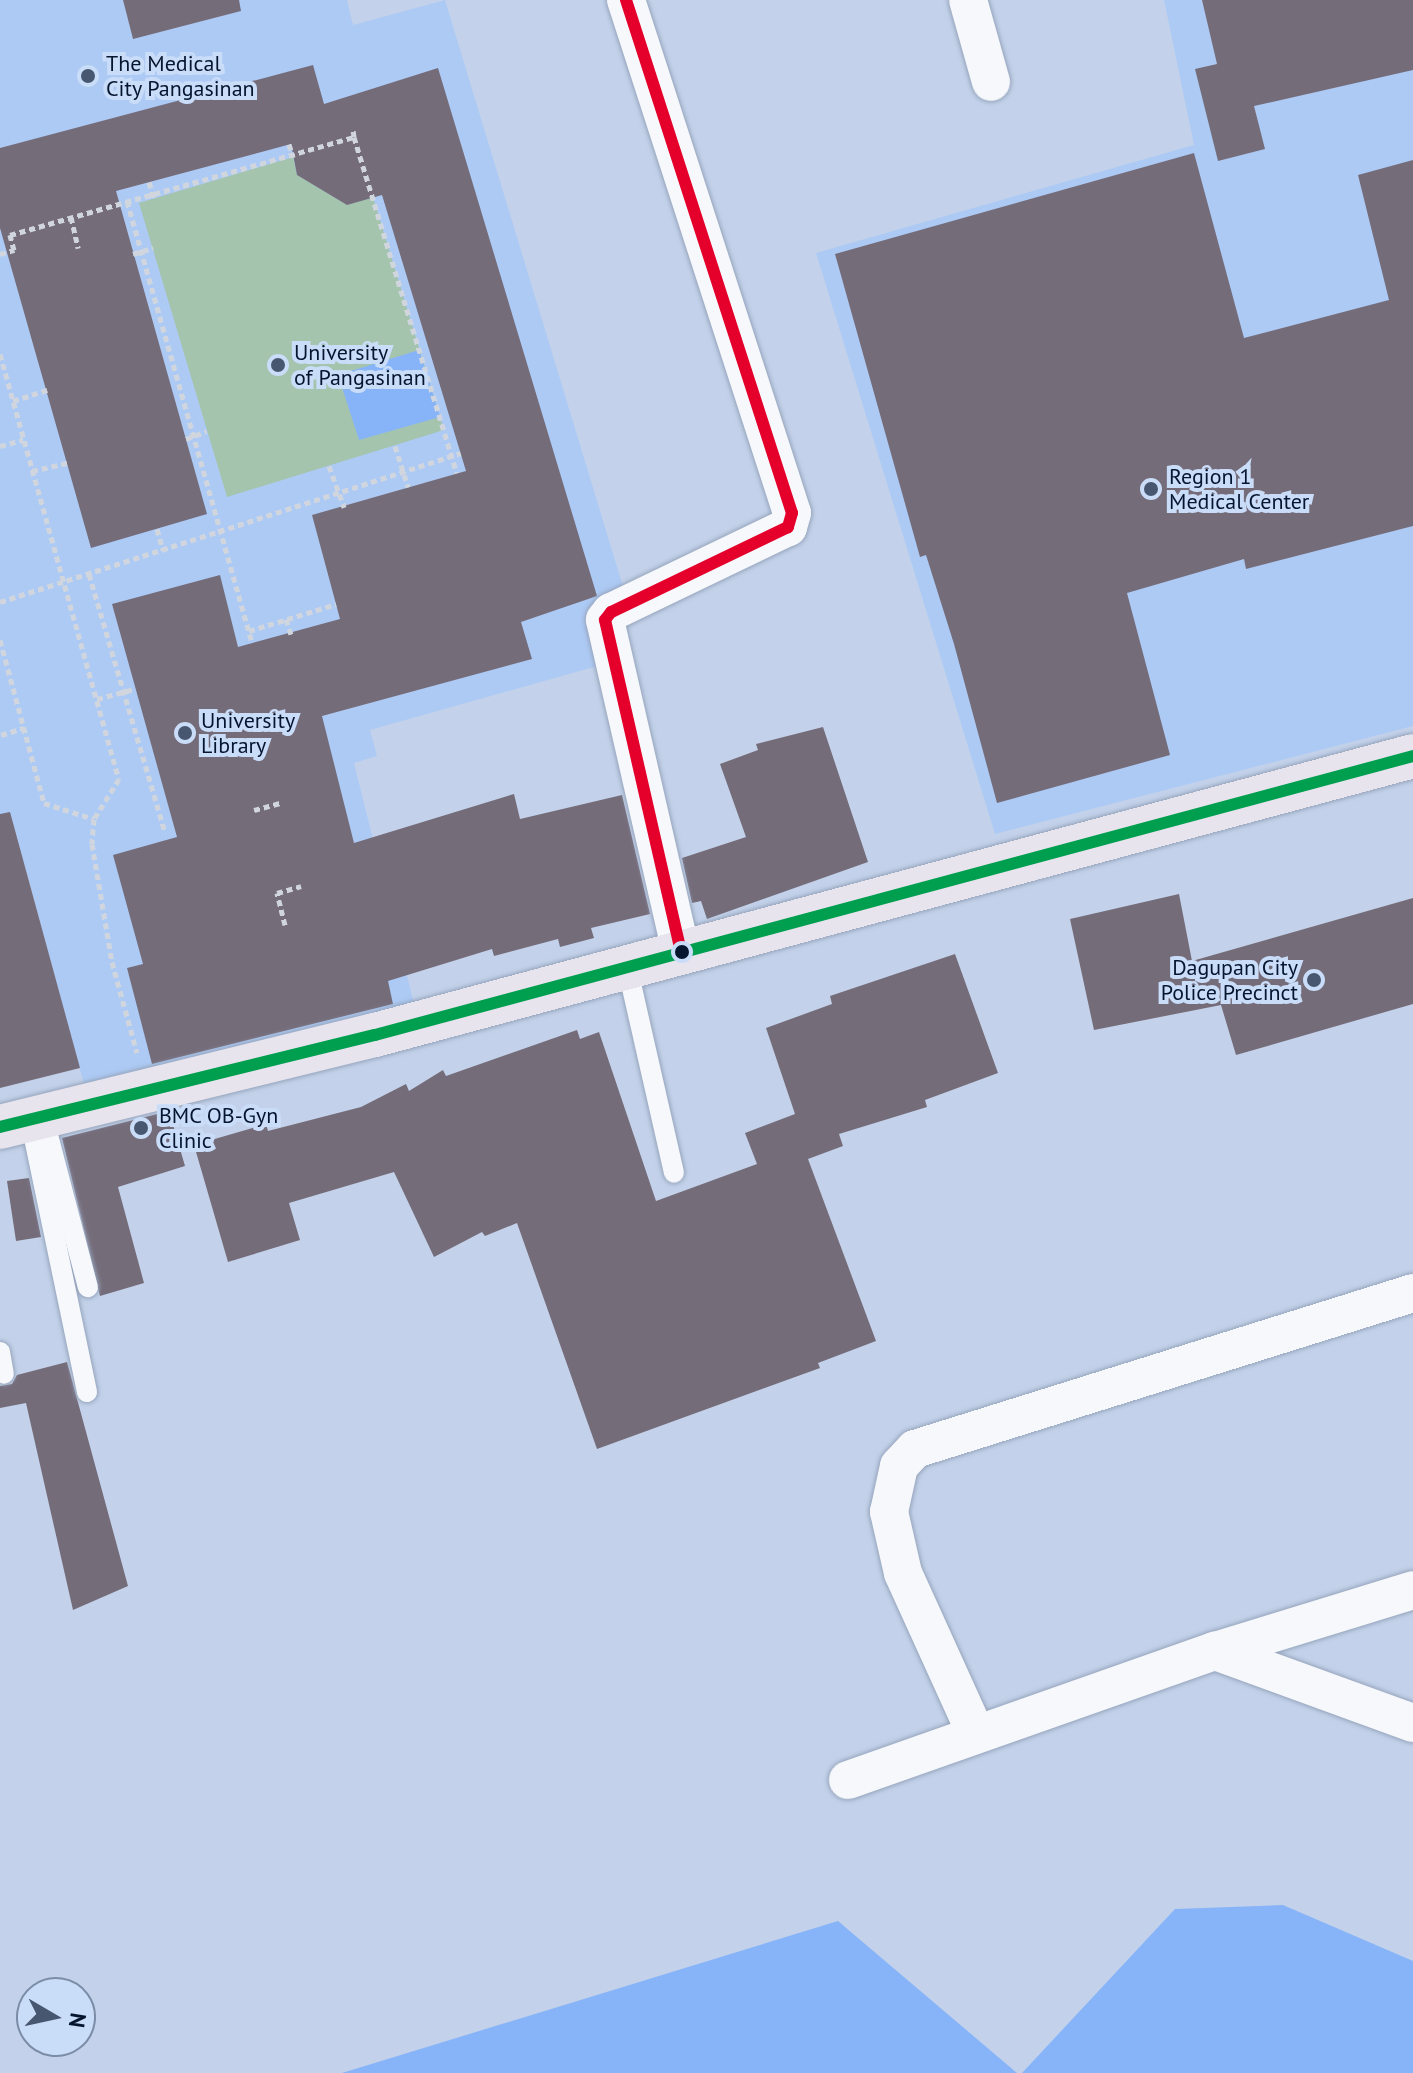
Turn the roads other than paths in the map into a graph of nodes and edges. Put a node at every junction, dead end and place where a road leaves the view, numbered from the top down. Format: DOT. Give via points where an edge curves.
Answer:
graph roads {
  1 [pos="626,0"];
  2 [pos="968,0"];
  3 [pos="991,82"];
  4 [pos="1413,756"];
  5 [pos="681,952"];
  6 [pos="627,966"];
  7 [pos="24,1121"];
  8 [pos="674,1173"];
  9 [pos="88,1287"];
  10 [pos="1413,1293"];
  11 [pos="0,1352"];
  12 [pos="4,1374"];
  13 [pos="87,1392"];
  14 [pos="1413,1590"];
  15 [pos="1215,1651"];
  16 [pos="1413,1723"];
  17 [pos="976,1734"];
  18 [pos="848,1780"];
  1 -- 5 [label="street" via="792,513 788,527 611,612 605,620"];
  2 -- 3 [label="street"];
  4 -- 5 [label="highway"];
  5 -- 6 [label="highway"];
  6 -- 7 [label="highway"];
  6 -- 8 [label="lane"];
  7 -- 9 [label="lane"];
  7 -- 13 [label="lane"];
  10 -- 17 [label="street" via="915,1449 899,1466 889,1512 903,1573"];
  11 -- 12 [label="lane"];
  14 -- 15 [label="street"];
  15 -- 16 [label="street"];
  15 -- 17 [label="street"];
  17 -- 18 [label="street"];
}
